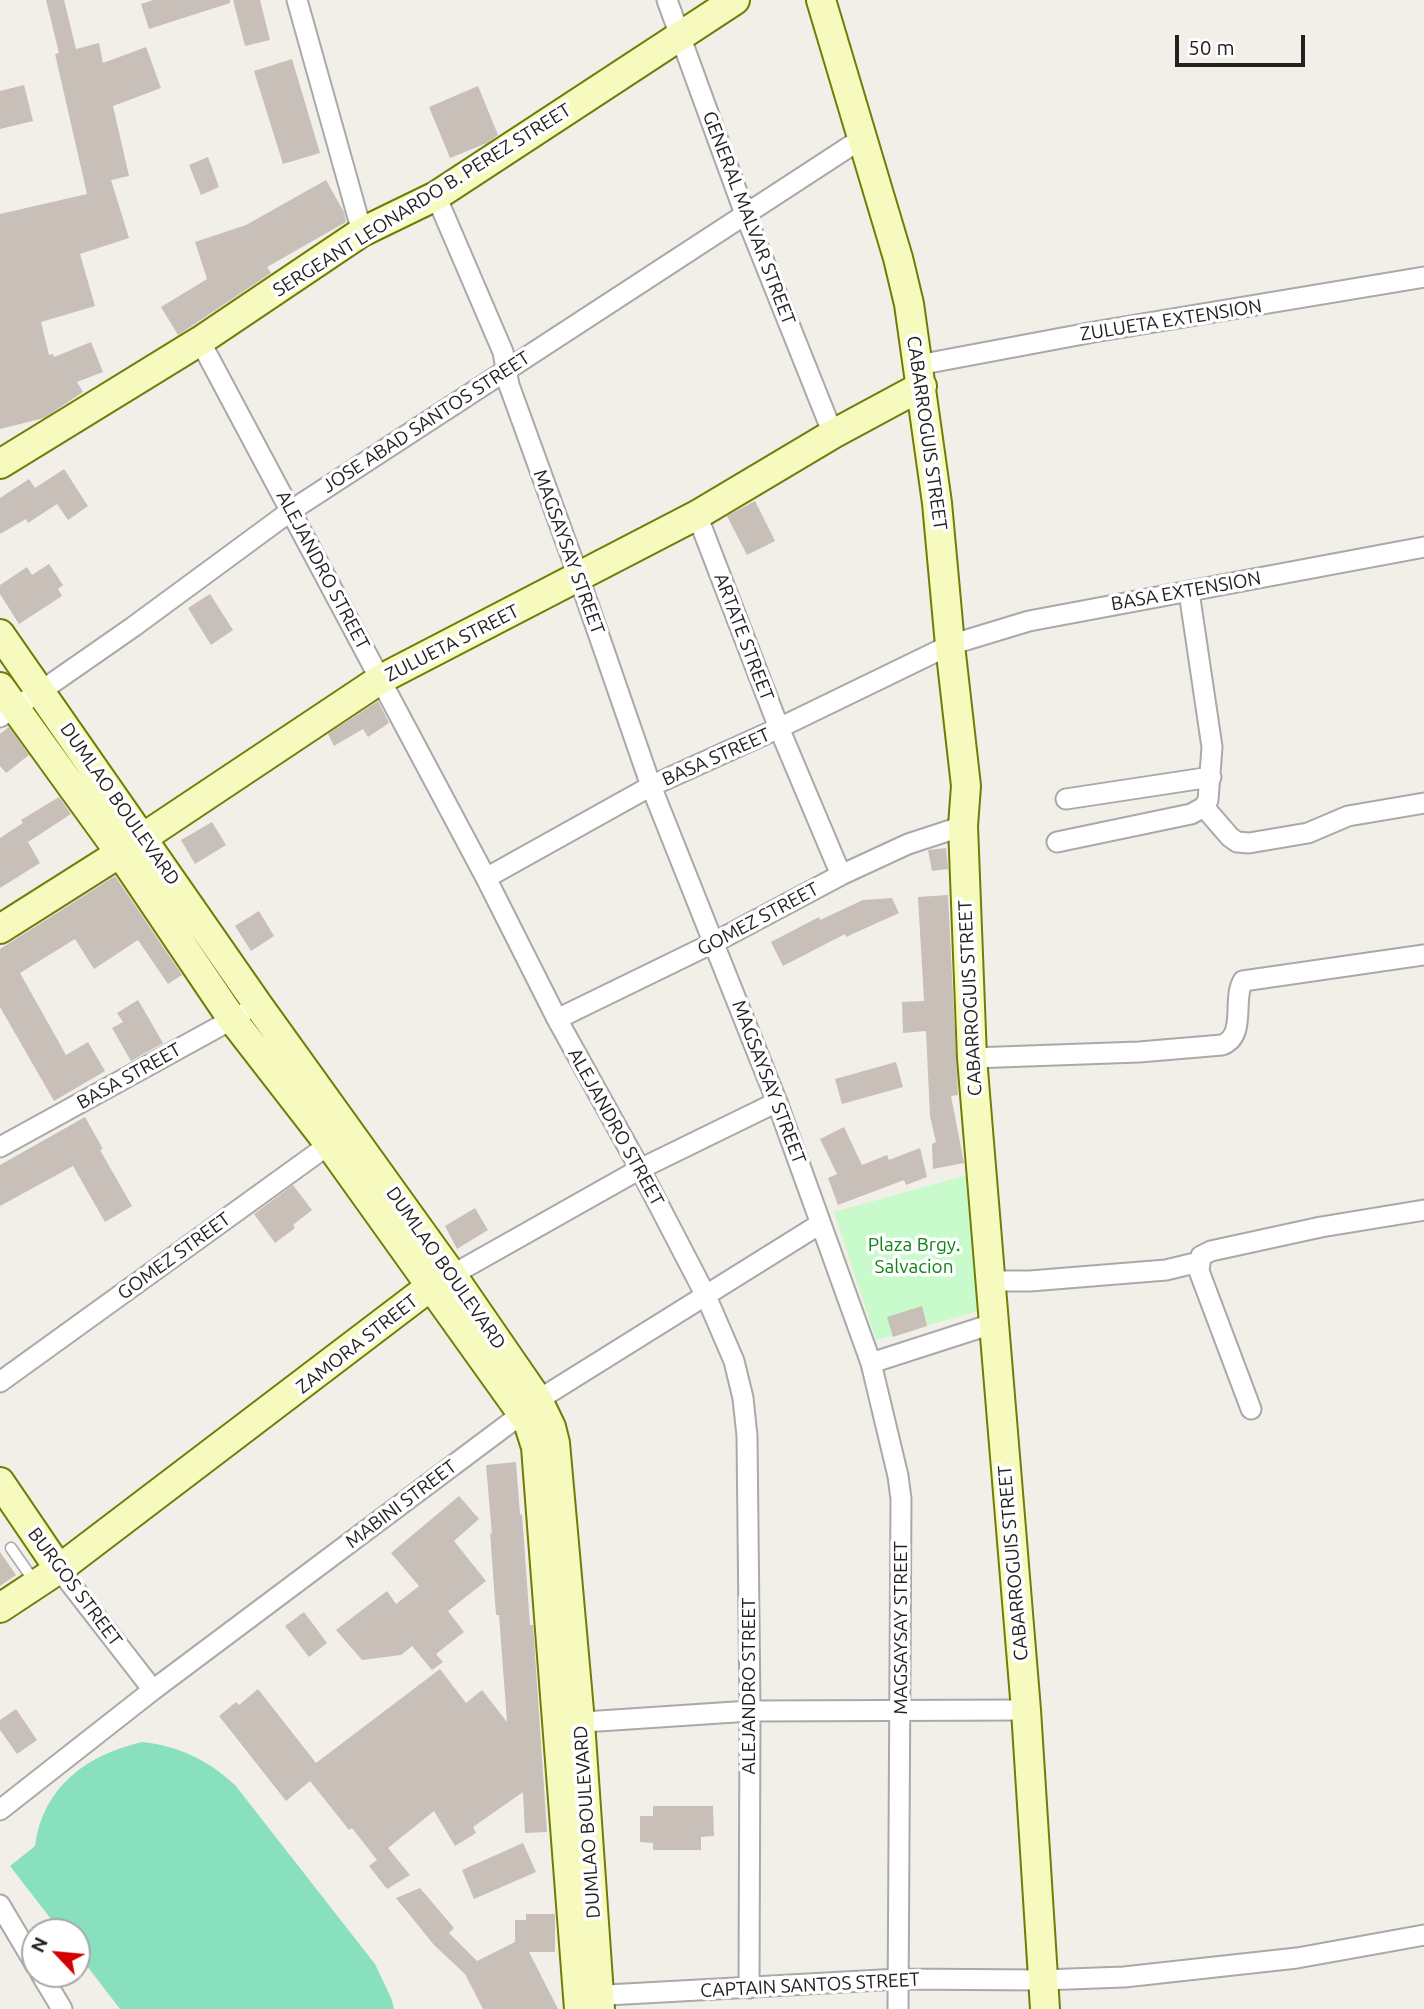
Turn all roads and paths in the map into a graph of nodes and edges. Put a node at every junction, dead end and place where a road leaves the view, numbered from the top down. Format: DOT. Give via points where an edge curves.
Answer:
graph roads {
  1 [pos="297,0"];
  2 [pos="667,0"];
  3 [pos="735,0"];
  4 [pos="821,0"];
  5 [pos="681,36"];
  6 [pos="861,139"];
  7 [pos="436,196"];
  8 [pos="745,214"];
  9 [pos="362,233"];
  10 [pos="1424,277"];
  11 [pos="200,341"];
  12 [pos="507,369"];
  13 [pos="920,375"];
  14 [pos="833,434"];
  15 [pos="0,464"];
  16 [pos="292,510"];
  17 [pos="697,515"];
  18 [pos="1424,547"];
  19 [pos="579,578"];
  20 [pos="1189,592"];
  21 [pos="0,634"];
  22 [pos="950,645"];
  23 [pos="381,679"];
  24 [pos="41,691"];
  25 [pos="5,704"];
  26 [pos="779,728"];
  27 [pos="1211,777"];
  28 [pos="651,786"];
  29 [pos="1066,799"];
  30 [pos="1424,803"];
  31 [pos="1203,807"];
  32 [pos="963,826"];
  33 [pos="143,837"];
  34 [pos="1057,842"];
  35 [pos="120,853"];
  36 [pos="841,875"];
  37 [pos="486,878"];
  38 [pos="0,929"];
  39 [pos="715,942"];
  40 [pos="1424,956"];
  41 [pos="258,1005"];
  42 [pos="232,1019"];
  43 [pos="556,1019"];
  44 [pos="972,1058"];
  45 [pos="777,1102"];
  46 [pos="338,1137"];
  47 [pos="0,1147"];
  48 [pos="640,1169"];
  49 [pos="1424,1210"];
  50 [pos="820,1224"];
  51 [pos="1199,1262"];
  52 [pos="442,1280"];
  53 [pos="989,1281"];
  54 [pos="706,1296"];
  55 [pos="992,1324"];
  56 [pos="871,1363"];
  57 [pos="0,1382"];
  58 [pos="531,1406"];
  59 [pos="1251,1409"];
  60 [pos="0,1482"];
  61 [pos="10,1548"];
  62 [pos="59,1569"];
  63 [pos="36,1584"];
  64 [pos="0,1608"];
  65 [pos="153,1690"];
  66 [pos="901,1710"];
  67 [pos="1026,1710"];
  68 [pos="750,1711"];
  69 [pos="569,1723"];
  70 [pos="0,1810"];
  71 [pos="0,1905"];
  72 [pos="1424,1936"];
  73 [pos="21,1940"];
  74 [pos="899,1979"];
  75 [pos="1042,1980"];
  76 [pos="49,1988"];
  77 [pos="749,1988"];
  78 [pos="589,2002"];
  79 [pos="62,2009"];
  80 [pos="898,2009"];
  81 [pos="1045,2009"];
  1 -- 9 [label="street"];
  2 -- 5 [label="street, GENERAL MALVAR STREET"];
  3 -- 5 [label="street, SERGEANT LEONARDO B. PEREZ STREET"];
  4 -- 6 [label="street, CABARROGUIS STREET"];
  5 -- 7 [label="street, SERGEANT LEONARDO B. PEREZ STREET"];
  5 -- 8 [label="street, GENERAL MALVAR STREET"];
  6 -- 8 [label="street, JOSE ABAD SANTOS STREET"];
  6 -- 13 [label="street, CABARROGUIS STREET" via="898,258"];
  7 -- 9 [label="street, SERGEANT LEONARDO B. PEREZ STREET"];
  7 -- 12 [label="street, MAGSAYSAY STREET"];
  8 -- 12 [label="street, JOSE ABAD SANTOS STREET"];
  8 -- 14 [label="street, GENERAL MALVAR STREET"];
  9 -- 11 [label="street, SERGEANT LEONARDO B. PEREZ STREET"];
  10 -- 13 [label="street, ZULUETA EXTENSION" via="1094,332"];
  11 -- 15 [label="street, SERGEANT LEONARDO B. PEREZ STREET"];
  11 -- 16 [label="street, ALEJANDRO STREET"];
  12 -- 16 [label="street, JOSE ABAD SANTOS STREET"];
  12 -- 19 [label="street, MAGSAYSAY STREET"];
  13 -- 14 [label="street, ZULUETA STREET"];
  13 -- 22 [label="street, CABARROGUIS STREET"];
  14 -- 17 [label="street, ZULUETA STREET"];
  16 -- 23 [label="street, ALEJANDRO STREET"];
  16 -- 24 [label="street, JOSE ABAD SANTOS STREET"];
  17 -- 19 [label="street, ZULUETA STREET"];
  17 -- 26 [label="street, ARTATE STREET"];
  18 -- 20 [label="street, BASA EXTENSION"];
  19 -- 23 [label="street, ZULUETA STREET"];
  19 -- 28 [label="street, MAGSAYSAY STREET"];
  20 -- 22 [label="street, BASA EXTENSION" via="1029,621"];
  20 -- 27 [label="street" via="1212,747"];
  21 -- 24 [label="street, DUMLAO BOULEVARD"];
  22 -- 26 [label="street, BASA STREET"];
  22 -- 32 [label="street, CABARROGUIS STREET" via="966,786"];
  23 -- 33 [label="street, ZULUETA STREET"];
  23 -- 37 [label="street, ALEJANDRO STREET"];
  24 -- 25 [label="street, JOSE ABAD SANTOS STREET"];
  24 -- 33 [label="street, DUMLAO BOULEVARD"];
  25 -- 35 [label="street, DUMLAO BOULEVARD"];
  26 -- 28 [label="street, BASA STREET"];
  26 -- 36 [label="street, ARTATE STREET"];
  27 -- 29 [label="street"];
  27 -- 31 [label="street"];
  28 -- 37 [label="street, BASA STREET"];
  28 -- 39 [label="street, MAGSAYSAY STREET"];
  30 -- 31 [label="street" via="1348,816 1308,833 1249,843 1230,837"];
  31 -- 34 [label="street" via="1191,814"];
  32 -- 36 [label="street, GOMEZ STREET" via="908,844"];
  32 -- 44 [label="street, CABARROGUIS STREET"];
  33 -- 35 [label="street, ZULUETA STREET"];
  33 -- 41 [label="street, DUMLAO BOULEVARD"];
  35 -- 38 [label="street, ZULUETA STREET"];
  35 -- 42 [label="street, DUMLAO BOULEVARD"];
  36 -- 39 [label="street, GOMEZ STREET"];
  37 -- 43 [label="street, ALEJANDRO STREET"];
  39 -- 43 [label="street, GOMEZ STREET"];
  39 -- 45 [label="street, MAGSAYSAY STREET"];
  40 -- 44 [label="street" via="1243,981 1234,1034 1222,1045"];
  41 -- 42 [label="street, BASA STREET"];
  41 -- 46 [label="street, DUMLAO BOULEVARD"];
  42 -- 46 [label="street, DUMLAO BOULEVARD"];
  42 -- 47 [label="street, BASA STREET"];
  43 -- 48 [label="street, ALEJANDRO STREET"];
  44 -- 53 [label="street, CABARROGUIS STREET"];
  45 -- 48 [label="street, ZAMORA STREET"];
  45 -- 50 [label="street, MAGSAYSAY STREET"];
  46 -- 52 [label="street, DUMLAO BOULEVARD"];
  46 -- 57 [label="street, GOMEZ STREET"];
  48 -- 52 [label="street, ZAMORA STREET"];
  48 -- 54 [label="street, ALEJANDRO STREET"];
  49 -- 51 [label="street" via="1211,1251"];
  50 -- 54 [label="street, MABINI STREET"];
  50 -- 56 [label="street, MAGSAYSAY STREET"];
  51 -- 53 [label="street" via="1166,1270"];
  51 -- 59 [label="street"];
  52 -- 58 [label="street, DUMLAO BOULEVARD"];
  52 -- 62 [label="street, ZAMORA STREET"];
  53 -- 55 [label="street, CABARROGUIS STREET"];
  54 -- 58 [label="street, MABINI STREET"];
  54 -- 68 [label="street, ALEJANDRO STREET" via="734,1361 743,1398"];
  55 -- 56 [label="street"];
  55 -- 67 [label="street, CABARROGUIS STREET"];
  56 -- 66 [label="street, MAGSAYSAY STREET" via="901,1499"];
  58 -- 65 [label="street, MABINI STREET"];
  58 -- 69 [label="street, DUMLAO BOULEVARD"];
  60 -- 62 [label="street, BURGOS STREET"];
  61 -- 63 [label="lane"];
  62 -- 63 [label="street, ZAMORA STREET"];
  62 -- 65 [label="street, BURGOS STREET"];
  63 -- 64 [label="street, ZAMORA STREET"];
  65 -- 70 [label="street, MABINI STREET"];
  66 -- 67 [label="street"];
  66 -- 68 [label="street"];
  66 -- 74 [label="street, MAGSAYSAY STREET"];
  67 -- 75 [label="street, CABARROGUIS STREET"];
  68 -- 69 [label="street"];
  68 -- 77 [label="street, ALEJANDRO STREET"];
  69 -- 78 [label="street, DUMLAO BOULEVARD"];
  71 -- 73 [label="street"];
  72 -- 75 [label="street, CAPTAIN SANTOS STREET" via="1297,1958 1124,1977"];
  74 -- 75 [label="street, CAPTAIN SANTOS STREET"];
  74 -- 77 [label="street, CAPTAIN SANTOS STREET"];
  74 -- 80 [label="street, MAGSAYSAY STREET"];
  75 -- 81 [label="street, CABARROGUIS STREET"];
  76 -- 79 [label="street"];
  77 -- 78 [label="street, CAPTAIN SANTOS STREET"];
}
